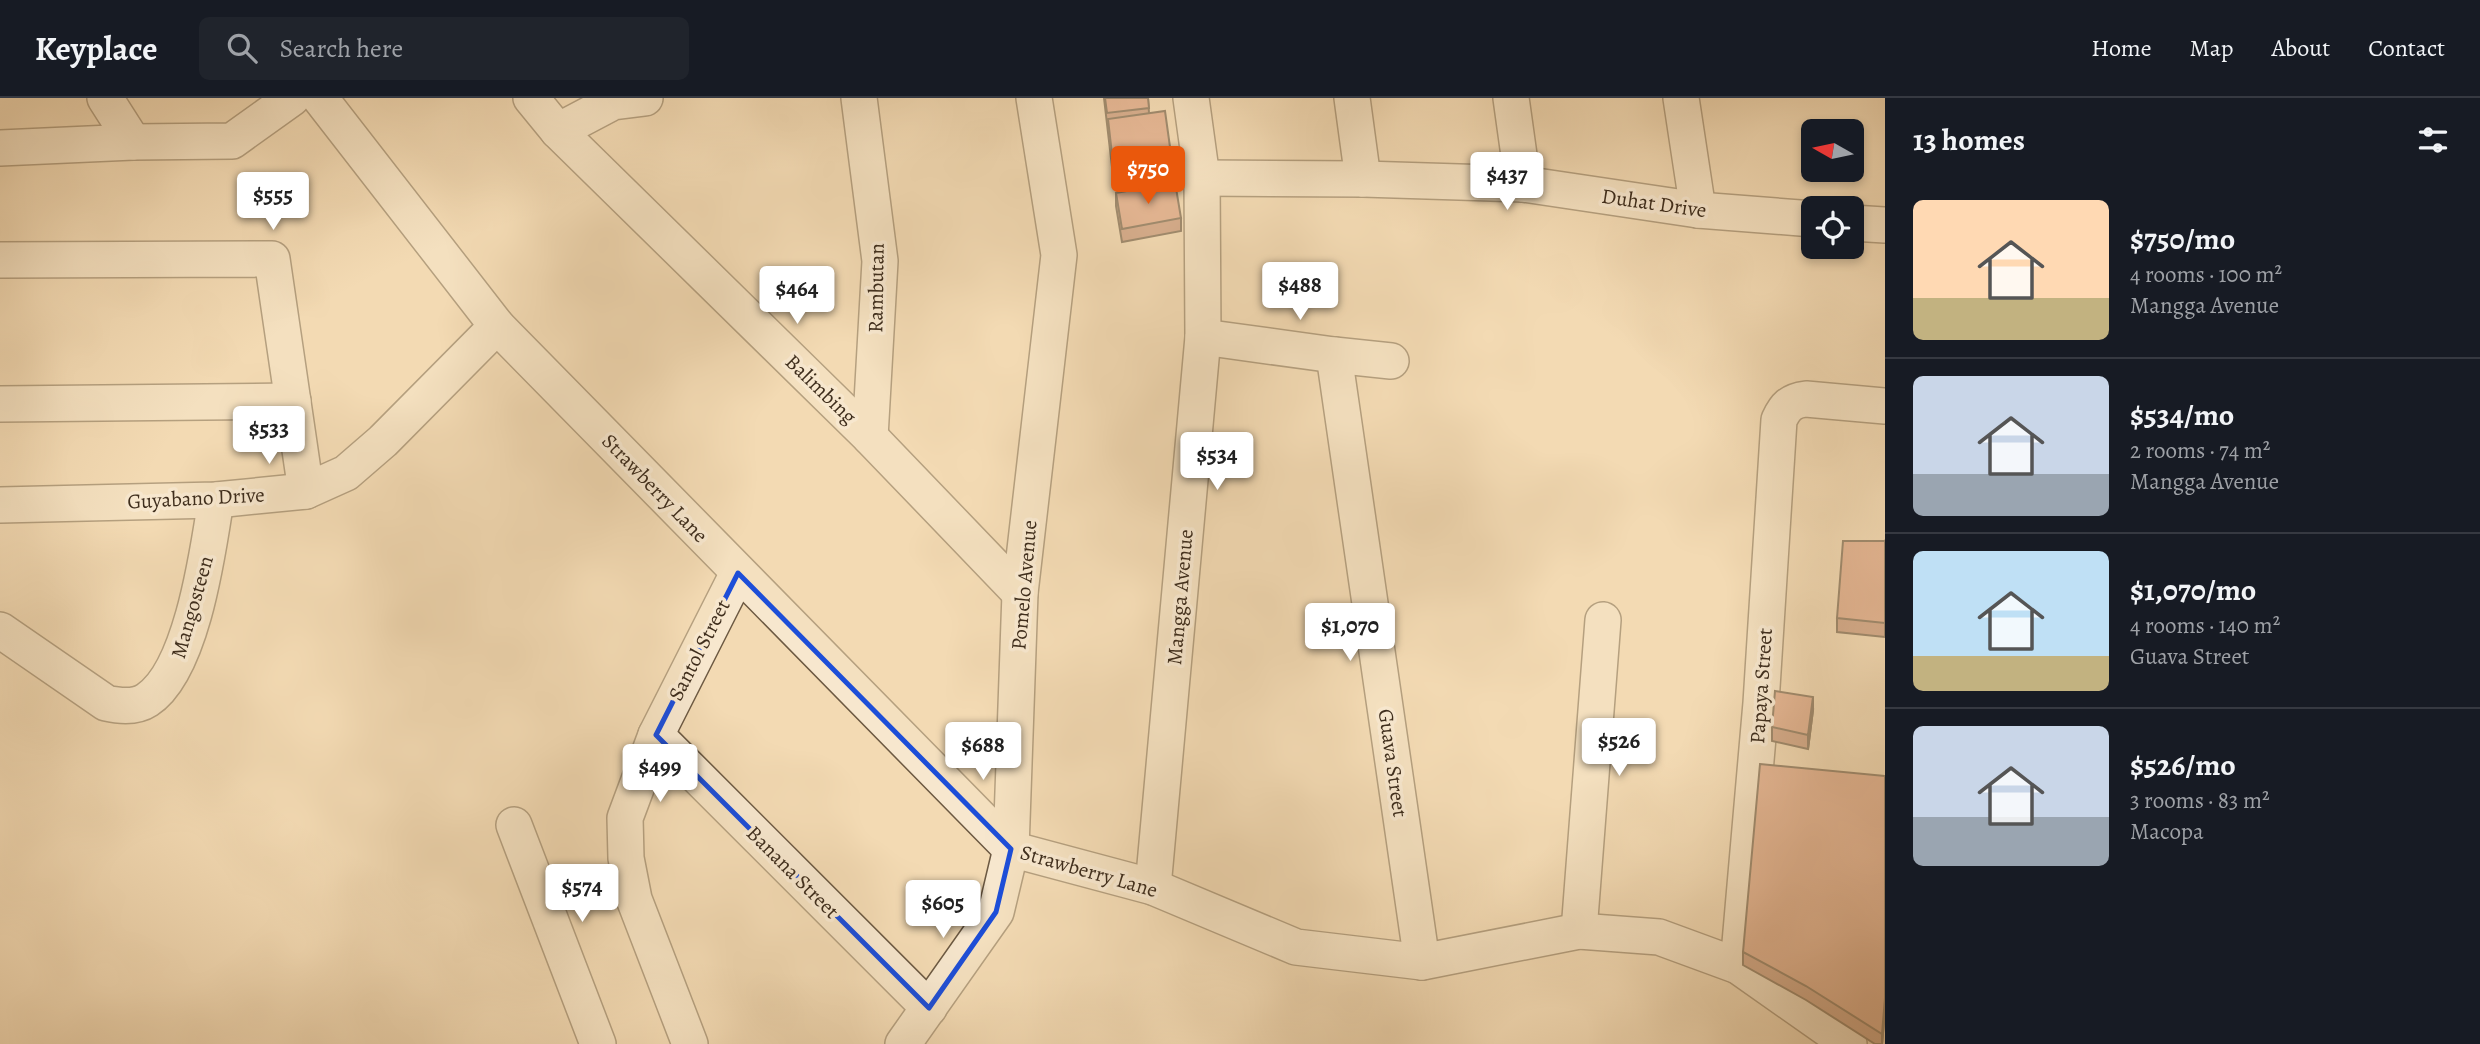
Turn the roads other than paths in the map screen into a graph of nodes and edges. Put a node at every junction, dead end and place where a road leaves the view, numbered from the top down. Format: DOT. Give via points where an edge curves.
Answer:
graph roads {
  1 [pos="105,98"];
  2 [pos="292,98"];
  3 [pos="320,98"];
  4 [pos="531,98"];
  5 [pos="645,98"];
  6 [pos="859,98"];
  7 [pos="1034,98"];
  8 [pos="1191,98"];
  9 [pos="1352,98"];
  10 [pos="1511,98"];
  11 [pos="1681,98"];
  12 [pos="558,131"];
  13 [pos="133,142"];
  14 [pos="0,148"];
  15 [pos="1202,178"];
  16 [pos="1363,179"];
  17 [pos="1522,184"];
  18 [pos="1698,210"];
  19 [pos="1801,218"];
  20 [pos="1864,224"];
  21 [pos="1885,225"];
  22 [pos="0,260"];
  23 [pos="497,326"];
  24 [pos="1203,337"];
  25 [pos="1334,355"];
  26 [pos="1391,361"];
  27 [pos="293,401"];
  28 [pos="0,404"];
  29 [pos="1885,405"];
  30 [pos="870,437"];
  31 [pos="306,491"];
  32 [pos="216,500"];
  33 [pos="0,505"];
  34 [pos="738,573"];
  35 [pos="1020,593"];
  36 [pos="1602,620"];
  37 [pos="0,630"];
  38 [pos="656,735"];
  39 [pos="514,825"];
  40 [pos="1011,849"];
  41 [pos="1153,887"];
  42 [pos="1579,932"];
  43 [pos="1422,962"];
  44 [pos="1738,966"];
  45 [pos="929,1008"];
  46 [pos="598,1044"];
  47 [pos="690,1044"];
  48 [pos="904,1044"];
  49 [pos="1849,1044"];
  1 -- 13 [label="street"];
  2 -- 13 [label="street" via="232,141"];
  3 -- 23 [label="street, Strawberry Lane"];
  4 -- 12 [label="street, Balimbing"];
  5 -- 12 [label="street" via="613,102"];
  6 -- 30 [label="street, Rambutan" via="880,261"];
  7 -- 35 [label="street, Pomelo Avenue" via="1059,255"];
  8 -- 15 [label="street, Mangga Avenue"];
  9 -- 16 [label="street"];
  10 -- 17 [label="street"];
  11 -- 18 [label="street"];
  12 -- 30 [label="street, Balimbing"];
  13 -- 14 [label="street"];
  15 -- 16 [label="street, Duhat Drive"];
  15 -- 24 [label="street, Mangga Avenue"];
  16 -- 17 [label="street, Duhat Drive"];
  17 -- 18 [label="street, Duhat Drive"];
  18 -- 19 [label="street, Duhat Drive"];
  20 -- 21 [label="street"];
  22 -- 27 [label="street" via="272,260"];
  23 -- 31 [label="street, Guyabano Drive" via="346,473"];
  23 -- 34 [label="street, Strawberry Lane"];
  24 -- 25 [label="street"];
  24 -- 41 [label="street, Mangga Avenue"];
  25 -- 26 [label="street"];
  25 -- 43 [label="street, Guava Street"];
  27 -- 28 [label="street"];
  27 -- 31 [label="street"];
  29 -- 44 [label="street, Papaya Street" via="1796,401 1785,407 1776,432 1761,702"];
  30 -- 35 [label="street, Balimbing"];
  31 -- 32 [label="street, Guyabano Drive"];
  32 -- 33 [label="street, Guyabano Drive"];
  32 -- 37 [label="street, Mangosteen" via="207,559 182,655 167,682 146,701 122,707 106,703"];
  34 -- 38 [label="street, Santol Street"];
  34 -- 40 [label="street, Strawberry Lane"];
  35 -- 40 [label="street, Pomelo Avenue"];
  36 -- 42 [label="street"];
  38 -- 45 [label="street, Banana Street"];
  38 -- 47 [label="street, Santol Street" via="625,818 626,858 634,899"];
  39 -- 46 [label="street"];
  40 -- 41 [label="street, Strawberry Lane"];
  40 -- 45 [label="street, Pomelo Avenue" via="996,912"];
  41 -- 43 [label="street, Strawberry Lane" via="1296,947"];
  42 -- 43 [label="street, Strawberry Lane"];
  42 -- 44 [label="street, Strawberry Lane" via="1659,937"];
  44 -- 49 [label="street, Strawberry Lane"];
  45 -- 48 [label="street, Pomelo Avenue"];
}
